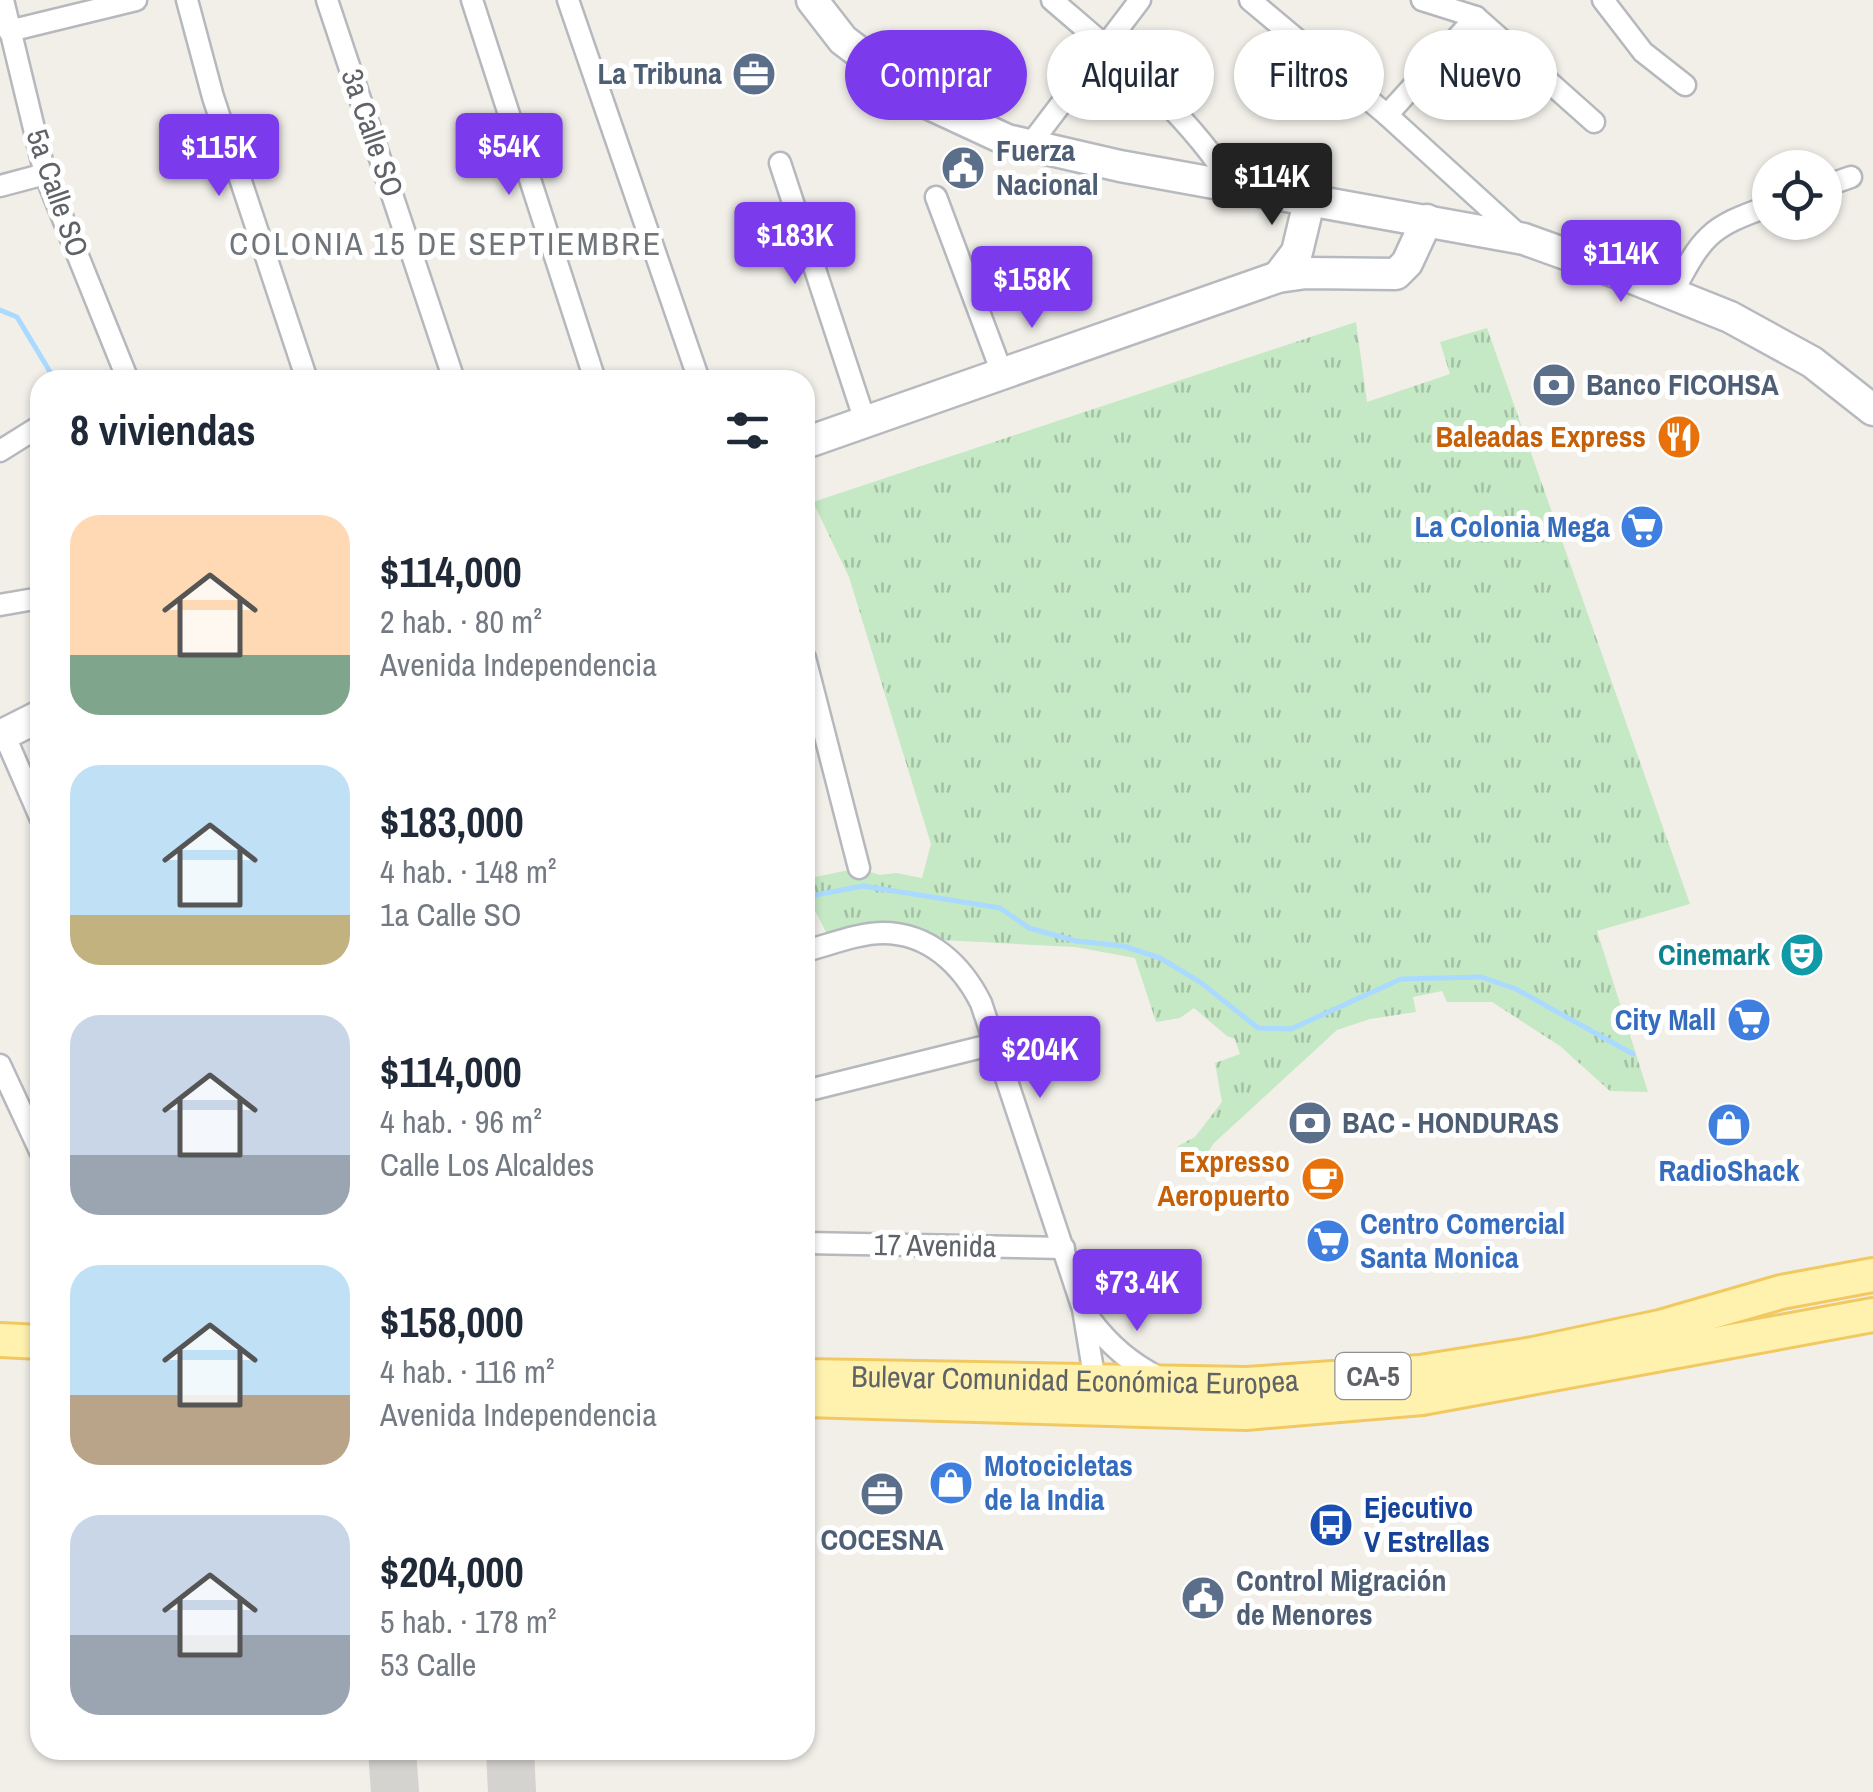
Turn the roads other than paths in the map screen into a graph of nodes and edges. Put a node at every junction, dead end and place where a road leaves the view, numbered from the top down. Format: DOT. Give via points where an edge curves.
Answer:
graph roads {
  1 [pos="3,0"];
  2 [pos="136,0"];
  3 [pos="187,0"];
  4 [pos="327,0"];
  5 [pos="472,0"];
  6 [pos="568,0"];
  7 [pos="812,0"];
  8 [pos="1052,0"];
  9 [pos="1140,0"];
  10 [pos="1250,0"];
  11 [pos="1422,0"];
  12 [pos="1603,0"];
  13 [pos="1476,17"];
  14 [pos="1088,30"];
  15 [pos="1116,30"];
  16 [pos="9,31"];
  17 [pos="1685,84"];
  18 [pos="1387,115"];
  19 [pos="1048,120"];
  20 [pos="1182,120"];
  21 [pos="1594,122"];
  22 [pos="1028,146"];
  23 [pos="780,163"];
  24 [pos="45,174"];
  25 [pos="1850,178"];
  26 [pos="1842,181"];
  27 [pos="0,186"];
  28 [pos="1234,186"];
  29 [pos="936,197"];
  30 [pos="1309,202"];
  31 [pos="1752,212"];
  32 [pos="1427,220"];
  33 [pos="1524,239"];
  34 [pos="1278,277"];
  35 [pos="1672,294"];
  36 [pos="118,370"];
  37 [pos="303,370"];
  38 [pos="451,370"];
  39 [pos="592,370"];
  40 [pos="696,370"];
  41 [pos="1002,373"];
  42 [pos="1873,410"];
  43 [pos="865,421"];
  44 [pos="30,432"];
  45 [pos="815,439"];
  46 [pos="0,451"];
  47 [pos="30,600"];
  48 [pos="0,604"];
  49 [pos="30,721"];
  50 [pos="815,729"];
  51 [pos="2,735"];
  52 [pos="30,795"];
  53 [pos="859,868"];
  54 [pos="815,948"];
  55 [pos="994,1044"];
  56 [pos="0,1065"];
  57 [pos="815,1089"];
  58 [pos="30,1127"];
  59 [pos="815,1243"];
  60 [pos="1064,1248"];
  61 [pos="1873,1275"];
  62 [pos="1083,1310"];
  63 [pos="1873,1315"];
  64 [pos="0,1340"];
  65 [pos="30,1342"];
  66 [pos="0,1360"];
  67 [pos="30,1362"];
  68 [pos="815,1379"];
  69 [pos="1095,1382"];
  70 [pos="1170,1383"];
  71 [pos="856,1390"];
  72 [pos="815,1398"];
  1 -- 16 [label="street, 5a Calle SO"];
  2 -- 16 [label="street"];
  3 -- 37 [label="street"];
  4 -- 38 [label="street, 3a Calle SO"];
  5 -- 39 [label="street"];
  6 -- 40 [label="street"];
  7 -- 22 [label="main road" via="844,40 925,102"];
  8 -- 14 [label="street"];
  9 -- 15 [label="street"];
  10 -- 18 [label="street"];
  11 -- 13 [label="street"];
  12 -- 17 [label="street" via="1643,52"];
  13 -- 18 [label="street"];
  13 -- 21 [label="street"];
  16 -- 24 [label="street, 5a Calle SO"];
  18 -- 33 [label="street"];
  19 -- 22 [label="street"];
  20 -- 28 [label="street"];
  22 -- 28 [label="main road"];
  23 -- 43 [label="street"];
  24 -- 27 [label="street"];
  24 -- 36 [label="street, 5a Calle SO"];
  25 -- 26 [label="street"];
  28 -- 30 [label="main road"];
  29 -- 41 [label="street"];
  30 -- 32 [label="main road"];
  30 -- 34 [label="main road" via="1297,252"];
  31 -- 35 [label="street" via="1726,221 1696,249"];
  32 -- 33 [label="main road"];
  32 -- 34 [label="main road" via="1396,274"];
  33 -- 35 [label="main road"];
  34 -- 41 [label="main road"];
  35 -- 42 [label="main road" via="1812,362"];
  41 -- 43 [label="main road"];
  43 -- 45 [label="main road"];
  44 -- 46 [label="street"];
  47 -- 48 [label="street"];
  49 -- 51 [label="main road"];
  50 -- 53 [label="street"];
  51 -- 52 [label="street"];
  54 -- 55 [label="street" via="881,932 927,944 963,971"];
  55 -- 57 [label="street"];
  55 -- 60 [label="street"];
  56 -- 58 [label="street"];
  59 -- 60 [label="street, 17 Avenida"];
  60 -- 62 [label="street"];
  61 -- 70 [label="main road, Bulevar Comunidad Económica Europea / CA-5" via="1533,1354 1420,1372"];
  62 -- 69 [label="street"];
  62 -- 70 [label="street" via="1106,1341"];
  63 -- 71 [label="main road, Bulevar Comunidad Económica Europea / CA-5" via="1440,1394 1246,1412"];
  64 -- 65 [label="main road"];
  66 -- 67 [label="main road"];
  68 -- 71 [label="main road, Bulevar Comunidad Económica Europea"];
  69 -- 70 [label="main road, Bulevar Comunidad Económica Europea / CA-5"];
  69 -- 71 [label="main road, Bulevar Comunidad Económica Europea / CA-5"];
  71 -- 72 [label="main road, Bulevar Comunidad Económica Europea"];
}
